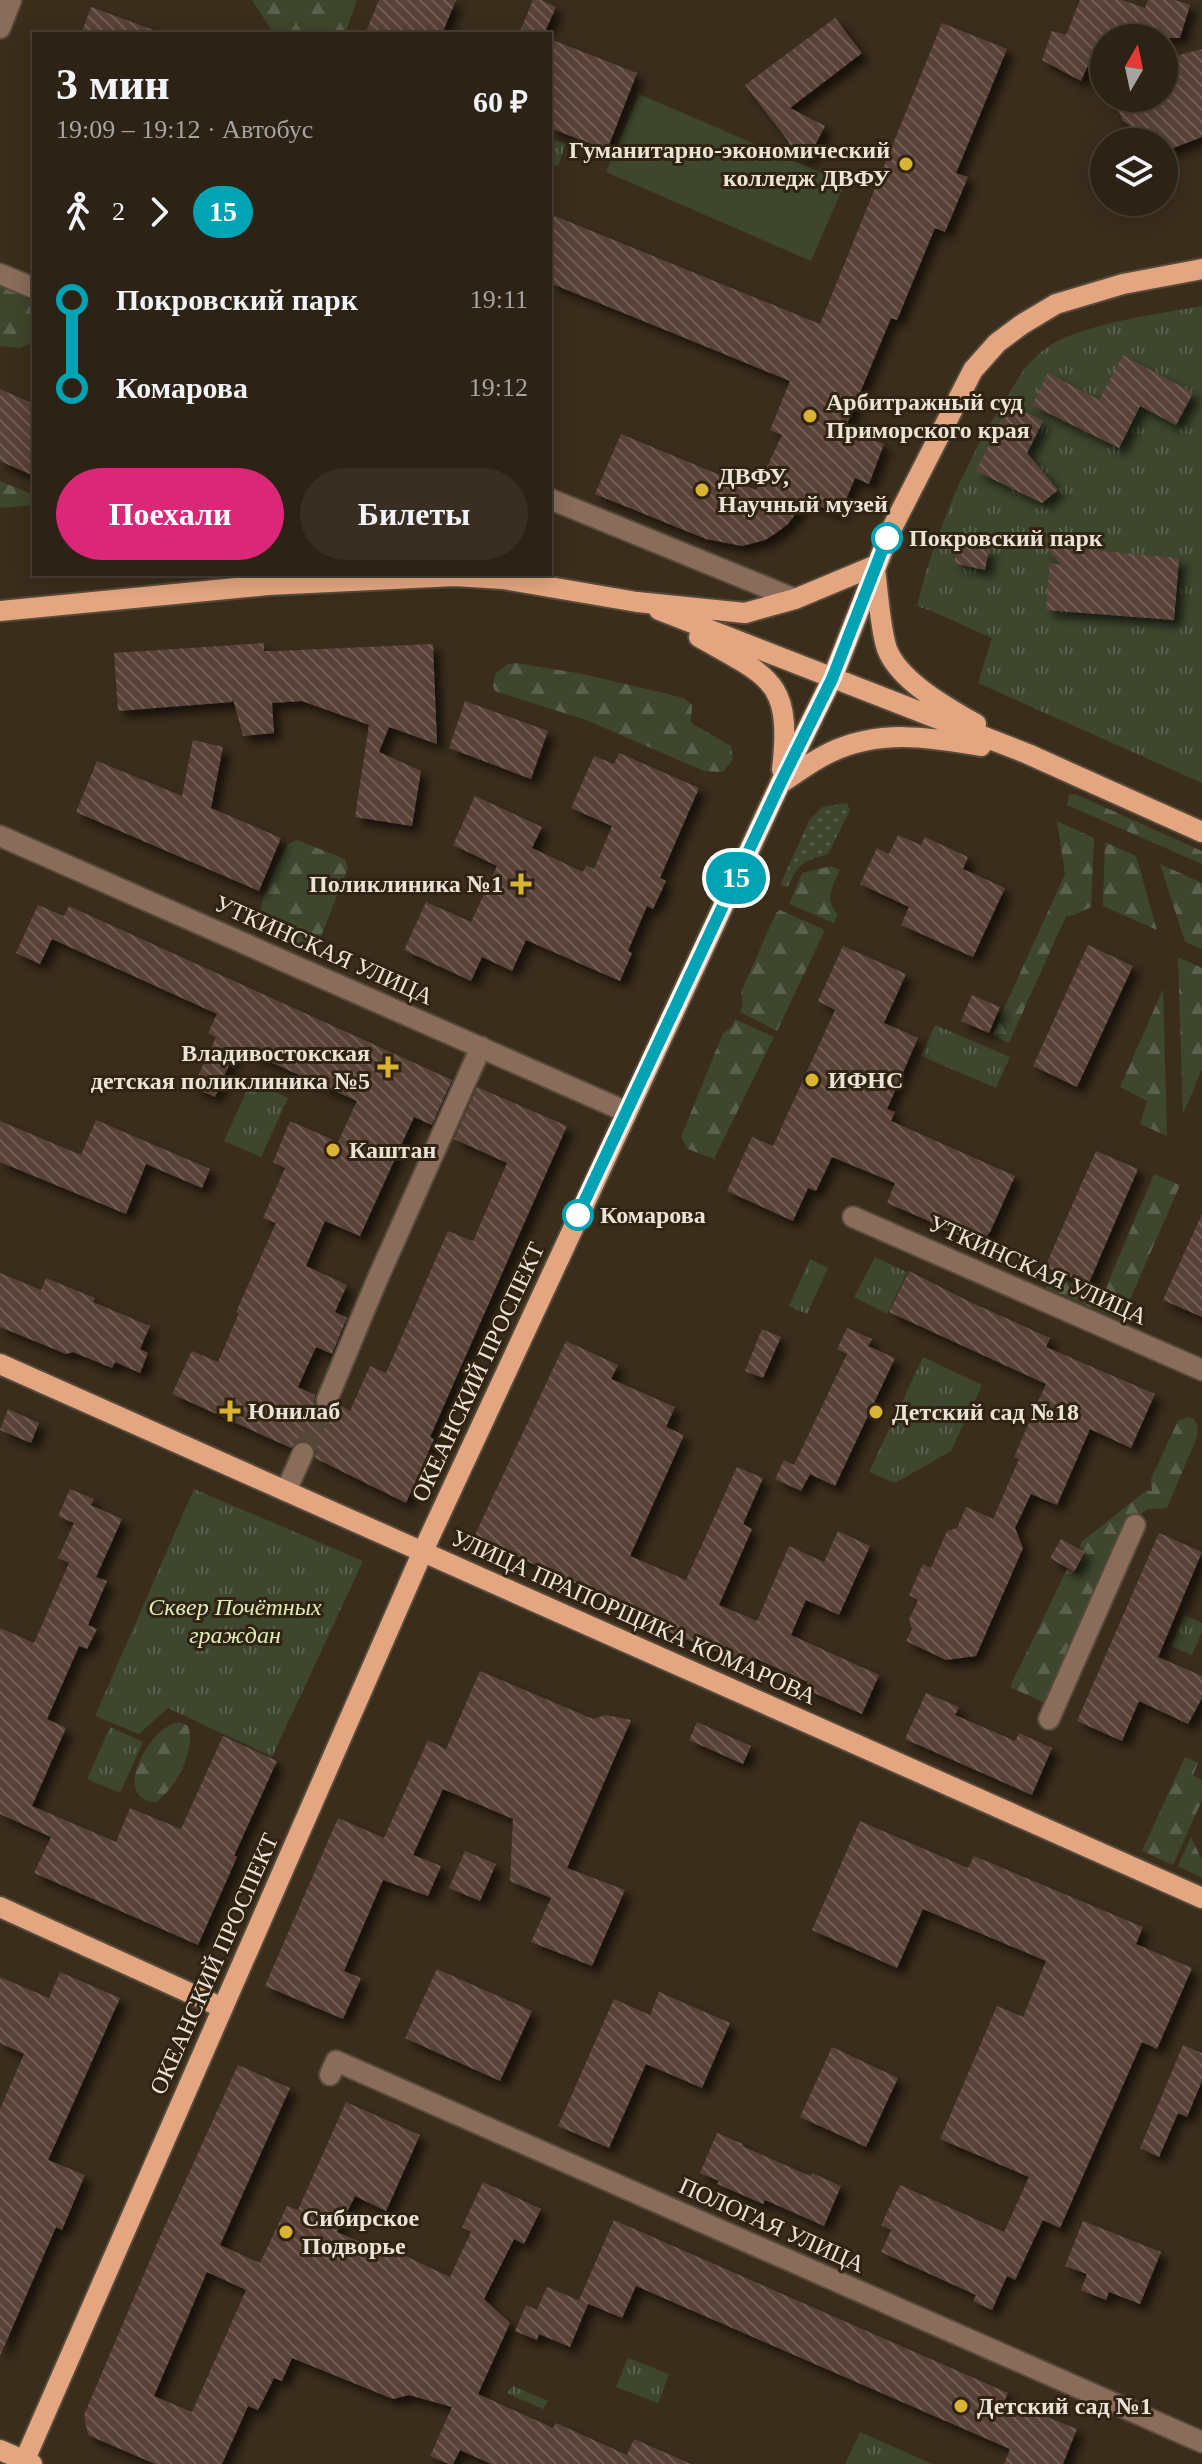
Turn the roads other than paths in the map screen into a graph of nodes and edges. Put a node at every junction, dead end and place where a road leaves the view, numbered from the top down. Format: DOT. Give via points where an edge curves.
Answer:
graph roads {
  1 [pos="11,0"];
  2 [pos="0,28"];
  3 [pos="1202,269"];
  4 [pos="0,274"];
  5 [pos="32,287"];
  6 [pos="552,500"];
  7 [pos="874,566"];
  8 [pos="795,599"];
  9 [pos="637,602"];
  10 [pos="0,611"];
  11 [pos="832,679"];
  12 [pos="1028,754"];
  13 [pos="780,784"];
  14 [pos="1202,832"];
  15 [pos="0,836"];
  16 [pos="481,1047"];
  17 [pos="627,1112"];
  18 [pos="853,1217"];
  19 [pos="0,1364"];
  20 [pos="1202,1370"];
  21 [pos="327,1400"];
  22 [pos="303,1453"];
  23 [pos="286,1491"];
  24 [pos="1135,1525"];
  25 [pos="423,1551"];
  26 [pos="1049,1719"];
  27 [pos="1202,1898"];
  28 [pos="0,1907"];
  29 [pos="223,2008"];
  30 [pos="330,2075"];
  31 [pos="1202,2442"];
  32 [pos="0,2450"];
  33 [pos="27,2463"];
  1 -- 2 [label="street"];
  3 -- 7 [label="main road, ОКЕАНСКИЙ ПРОСПЕКТ" via="1056,304 997,343 973,370"];
  4 -- 5 [label="street"];
  6 -- 8 [label="street"];
  7 -- 8 [label="main road"];
  7 -- 11 [label="main road, ОКЕАНСКИЙ ПРОСПЕКТ"];
  7 -- 12 [label="main road" via="887,650 904,675"];
  8 -- 9 [label="main road" via="745,613"];
  9 -- 10 [label="main road" via="455,576 268,585"];
  9 -- 11 [label="main road"];
  9 -- 13 [label="main road" via="762,673 780,696 786,730"];
  11 -- 12 [label="main road"];
  11 -- 13 [label="main road, ОКЕАНСКИЙ ПРОСПЕКТ"];
  12 -- 13 [label="main road" via="905,735 867,739 828,753"];
  12 -- 14 [label="main road"];
  13 -- 17 [label="main road, ОКЕАНСКИЙ ПРОСПЕКТ"];
  15 -- 16 [label="street, УТКИНСКАЯ УЛИЦА"];
  16 -- 17 [label="street, УТКИНСКАЯ УЛИЦА"];
  16 -- 21 [label="street"];
  17 -- 25 [label="main road, ОКЕАНСКИЙ ПРОСПЕКТ"];
  18 -- 20 [label="street, УТКИНСКАЯ УЛИЦА"];
  19 -- 23 [label="main road, УЛИЦА ПРАПОРЩИКА КОМАРОВА"];
  22 -- 23 [label="street"];
  23 -- 25 [label="main road, УЛИЦА ПРАПОРЩИКА КОМАРОВА"];
  24 -- 26 [label="street"];
  25 -- 27 [label="main road, УЛИЦА ПРАПОРЩИКА КОМАРОВА"];
  25 -- 29 [label="main road, ОКЕАНСКИЙ ПРОСПЕКТ"];
  28 -- 29 [label="main road"];
  29 -- 33 [label="main road, ОКЕАНСКИЙ ПРОСПЕКТ"];
  30 -- 31 [label="street, ПОЛОГАЯ УЛИЦА" via="336,2061"];
  32 -- 33 [label="main road"];
}
